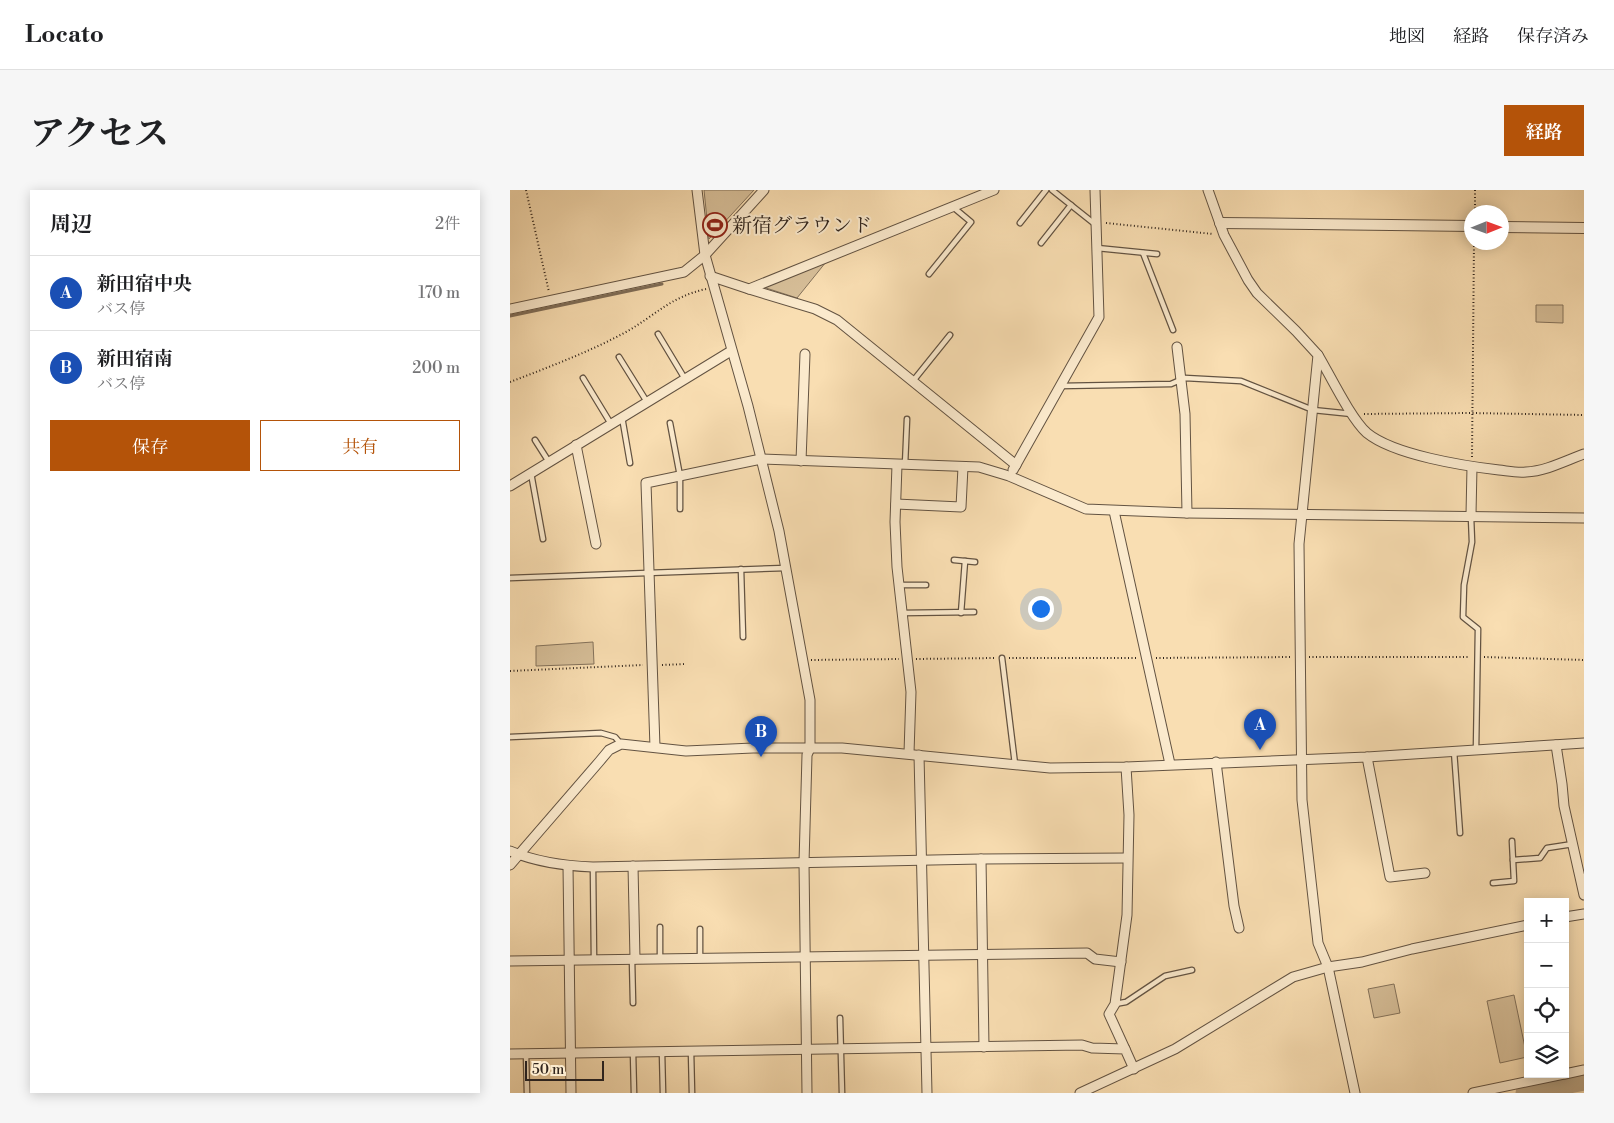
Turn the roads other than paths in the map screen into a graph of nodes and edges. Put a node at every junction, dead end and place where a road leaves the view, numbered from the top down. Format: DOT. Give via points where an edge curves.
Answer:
graph roads {
  1 [pos="697,190"];
  2 [pos="764,190"];
  3 [pos="994,190"];
  4 [pos="1046,190"];
  5 [pos="1052,190"];
  6 [pos="1095,190"];
  7 [pos="1208,190"];
  8 [pos="1071,205"];
  9 [pos="953,207"];
  10 [pos="1096,223"];
  11 [pos="1220,223"];
  12 [pos="1020,224"];
  13 [pos="1464,226"];
  14 [pos="1509,227"];
  15 [pos="1584,228"];
  16 [pos="1041,243"];
  17 [pos="1097,248"];
  18 [pos="1143,253"];
  19 [pos="1157,254"];
  20 [pos="705,255"];
  21 [pos="929,274"];
  22 [pos="710,276"];
  23 [pos="749,289"];
  24 [pos="510,309"];
  25 [pos="1173,330"];
  26 [pos="658,334"];
  27 [pos="950,335"];
  28 [pos="1177,347"];
  29 [pos="731,351"];
  30 [pos="805,354"];
  31 [pos="1318,355"];
  32 [pos="619,357"];
  33 [pos="584,378"];
  34 [pos="685,379"];
  35 [pos="1181,380"];
  36 [pos="912,381"];
  37 [pos="1060,386"];
  38 [pos="647,402"];
  39 [pos="1313,410"];
  40 [pos="1352,414"];
  41 [pos="622,417"];
  42 [pos="907,419"];
  43 [pos="670,423"];
  44 [pos="611,424"];
  45 [pos="535,440"];
  46 [pos="576,446"];
  47 [pos="1584,454"];
  48 [pos="761,459"];
  49 [pos="801,461"];
  50 [pos="549,462"];
  51 [pos="630,463"];
  52 [pos="901,465"];
  53 [pos="1016,465"];
  54 [pos="963,467"];
  55 [pos="1472,467"];
  56 [pos="531,473"];
  57 [pos="680,476"];
  58 [pos="1009,476"];
  59 [pos="510,486"];
  60 [pos="896,504"];
  61 [pos="680,509"];
  62 [pos="1114,511"];
  63 [pos="1187,513"];
  64 [pos="1303,513"];
  65 [pos="1471,515"];
  66 [pos="1584,518"];
  67 [pos="543,539"];
  68 [pos="596,544"];
  69 [pos="954,560"];
  70 [pos="965,561"];
  71 [pos="975,562"];
  72 [pos="786,568"];
  73 [pos="740,569"];
  74 [pos="649,572"];
  75 [pos="510,578"];
  76 [pos="926,585"];
  77 [pos="899,586"];
  78 [pos="961,612"];
  79 [pos="974,612"];
  80 [pos="902,613"];
  81 [pos="744,637"];
  82 [pos="1002,658"];
  83 [pos="510,737"];
  84 [pos="1584,743"];
  85 [pos="621,744"];
  86 [pos="1556,745"];
  87 [pos="655,747"];
  88 [pos="810,748"];
  89 [pos="1476,750"];
  90 [pos="1454,751"];
  91 [pos="909,753"];
  92 [pos="919,755"];
  93 [pos="1367,757"];
  94 [pos="1302,759"];
  95 [pos="1216,762"];
  96 [pos="1170,764"];
  97 [pos="1015,766"];
  98 [pos="1126,767"];
  99 [pos="1460,832"];
  100 [pos="1512,840"];
  101 [pos="1573,844"];
  102 [pos="514,853"];
  103 [pos="1127,858"];
  104 [pos="981,859"];
  105 [pos="922,860"];
  106 [pos="1513,860"];
  107 [pos="804,863"];
  108 [pos="510,865"];
  109 [pos="568,866"];
  110 [pos="633,866"];
  111 [pos="593,867"];
  112 [pos="1425,873"];
  113 [pos="1493,883"];
  114 [pos="1584,895"];
  115 [pos="1584,914"];
  116 [pos="1569,916"];
  117 [pos="1524,926"];
  118 [pos="660,927"];
  119 [pos="1239,928"];
  120 [pos="700,929"];
  121 [pos="924,955"];
  122 [pos="982,955"];
  123 [pos="806,957"];
  124 [pos="700,958"];
  125 [pos="633,959"];
  126 [pos="660,959"];
  127 [pos="569,960"];
  128 [pos="594,960"];
  129 [pos="510,961"];
  130 [pos="1121,962"];
  131 [pos="1328,968"];
  132 [pos="1192,970"];
  133 [pos="633,1003"];
  134 [pos="1115,1004"];
  135 [pos="840,1018"];
  136 [pos="984,1047"];
  137 [pos="926,1048"];
  138 [pos="1125,1049"];
  139 [pos="806,1050"];
  140 [pos="841,1050"];
  141 [pos="691,1051"];
  142 [pos="633,1052"];
  143 [pos="662,1052"];
  144 [pos="571,1053"];
  145 [pos="510,1054"];
  146 [pos="526,1054"];
  147 [pos="1134,1069"];
  148 [pos="1584,1070"];
  149 [pos="1569,1073"];
  150 [pos="1546,1078"];
  151 [pos="527,1093"];
  152 [pos="571,1093"];
  153 [pos="634,1093"];
  154 [pos="663,1093"];
  155 [pos="692,1093"];
  156 [pos="807,1093"];
  157 [pos="842,1093"];
  158 [pos="927,1093"];
  159 [pos="1080,1093"];
  160 [pos="1355,1093"];
  161 [pos="1473,1093"];
  1 -- 20 [label="street"];
  2 -- 20 [label="street"];
  3 -- 9 [label="street"];
  4 -- 12 [label="lane"];
  5 -- 8 [label="lane"];
  6 -- 10 [label="street"];
  7 -- 11 [label="street"];
  8 -- 10 [label="lane"];
  8 -- 16 [label="lane"];
  9 -- 21 [label="lane" via="971,222"];
  9 -- 23 [label="street"];
  10 -- 17 [label="street"];
  11 -- 13 [label="street"];
  11 -- 31 [label="street" via="1257,293"];
  14 -- 15 [label="street"];
  17 -- 18 [label="lane"];
  17 -- 37 [label="street" via="1099,317"];
  18 -- 19 [label="lane"];
  18 -- 25 [label="lane"];
  20 -- 22 [label="street"];
  20 -- 24 [label="street" via="684,272"];
  22 -- 23 [label="street"];
  22 -- 29 [label="street"];
  23 -- 36 [label="street" via="827,314"];
  26 -- 34 [label="lane"];
  27 -- 36 [label="lane"];
  28 -- 35 [label="street"];
  29 -- 34 [label="street"];
  29 -- 48 [label="street"];
  30 -- 49 [label="street"];
  31 -- 39 [label="street"];
  31 -- 40 [label="street"];
  32 -- 38 [label="lane"];
  33 -- 44 [label="lane"];
  34 -- 38 [label="street"];
  35 -- 37 [label="lane" via="1171,384"];
  35 -- 39 [label="lane" via="1241,381"];
  35 -- 63 [label="street"];
  36 -- 53 [label="street"];
  37 -- 53 [label="street"];
  38 -- 41 [label="street"];
  39 -- 40 [label="lane"];
  39 -- 64 [label="street"];
  40 -- 55 [label="street" via="1366,432 1383,443"];
  41 -- 44 [label="street"];
  41 -- 51 [label="lane"];
  42 -- 52 [label="lane"];
  43 -- 57 [label="lane"];
  44 -- 46 [label="street"];
  45 -- 50 [label="lane"];
  46 -- 50 [label="street"];
  46 -- 68 [label="street"];
  47 -- 55 [label="street" via="1531,472"];
  48 -- 49 [label="street"];
  48 -- 57 [label="street"];
  48 -- 72 [label="street"];
  49 -- 52 [label="street"];
  50 -- 56 [label="street"];
  52 -- 54 [label="street"];
  52 -- 60 [label="street"];
  53 -- 58 [label="street"];
  54 -- 58 [label="street" via="985,468"];
  54 -- 60 [label="street" via="961,507"];
  55 -- 65 [label="street"];
  56 -- 59 [label="street"];
  56 -- 67 [label="lane"];
  57 -- 61 [label="lane"];
  57 -- 74 [label="street" via="646,483"];
  58 -- 62 [label="street" via="1086,509"];
  60 -- 77 [label="street"];
  62 -- 63 [label="street"];
  62 -- 96 [label="street"];
  63 -- 64 [label="street"];
  64 -- 65 [label="street"];
  64 -- 94 [label="street" via="1300,544"];
  65 -- 66 [label="street"];
  65 -- 89 [label="lane" via="1472,542 1464,584 1463,617 1478,629"];
  69 -- 70 [label="lane"];
  70 -- 71 [label="lane"];
  70 -- 78 [label="lane"];
  72 -- 73 [label="lane"];
  72 -- 88 [label="street" via="810,700"];
  73 -- 74 [label="lane"];
  73 -- 81 [label="lane"];
  74 -- 75 [label="lane"];
  74 -- 87 [label="street"];
  76 -- 77 [label="lane"];
  77 -- 80 [label="street"];
  78 -- 79 [label="lane"];
  78 -- 80 [label="lane"];
  80 -- 91 [label="street" via="911,692"];
  82 -- 97 [label="lane"];
  83 -- 85 [label="lane" via="601,733 615,737"];
  84 -- 86 [label="street"];
  85 -- 87 [label="street"];
  85 -- 102 [label="street" via="609,750"];
  86 -- 89 [label="street"];
  86 -- 101 [label="street"];
  87 -- 88 [label="street" via="686,751"];
  88 -- 91 [label="street"];
  88 -- 107 [label="street" via="806,755"];
  89 -- 90 [label="street"];
  90 -- 93 [label="street"];
  90 -- 99 [label="lane"];
  91 -- 92 [label="street"];
  92 -- 97 [label="street"];
  92 -- 105 [label="street"];
  93 -- 94 [label="street"];
  93 -- 112 [label="street" via="1390,877"];
  94 -- 95 [label="street"];
  94 -- 131 [label="street" via="1302,800 1318,943"];
  95 -- 96 [label="street"];
  95 -- 119 [label="street"];
  96 -- 98 [label="street"];
  97 -- 98 [label="street"];
  98 -- 103 [label="street"];
  100 -- 106 [label="lane"];
  101 -- 106 [label="lane" via="1547,848 1540,858"];
  101 -- 114 [label="street"];
  102 -- 108 [label="street"];
  102 -- 109 [label="street"];
  103 -- 104 [label="street"];
  103 -- 130 [label="street" via="1127,915"];
  104 -- 105 [label="street"];
  104 -- 122 [label="street"];
  105 -- 107 [label="street"];
  105 -- 121 [label="street"];
  106 -- 113 [label="lane" via="1514,882"];
  107 -- 110 [label="street"];
  107 -- 123 [label="street"];
  109 -- 111 [label="street"];
  109 -- 127 [label="street"];
  110 -- 111 [label="street"];
  110 -- 125 [label="street"];
  111 -- 128 [label="lane"];
  115 -- 116 [label="street"];
  117 -- 131 [label="street"];
  118 -- 126 [label="lane"];
  120 -- 124 [label="lane"];
  121 -- 122 [label="street"];
  121 -- 123 [label="street"];
  121 -- 137 [label="street"];
  122 -- 130 [label="street" via="1087,953 1095,959"];
  122 -- 136 [label="street"];
  123 -- 124 [label="street"];
  123 -- 139 [label="street"];
  124 -- 126 [label="street"];
  125 -- 126 [label="street"];
  125 -- 128 [label="street"];
  125 -- 133 [label="lane"];
  127 -- 128 [label="street"];
  127 -- 129 [label="street"];
  127 -- 144 [label="street"];
  130 -- 134 [label="street"];
  131 -- 147 [label="street" via="1293,977 1175,1049"];
  131 -- 160 [label="street"];
  132 -- 134 [label="lane" via="1165,976 1126,1002"];
  134 -- 138 [label="street" via="1109,1014"];
  135 -- 140 [label="lane"];
  136 -- 137 [label="street"];
  136 -- 138 [label="street" via="1082,1045"];
  137 -- 140 [label="street"];
  137 -- 158 [label="street"];
  138 -- 147 [label="street"];
  139 -- 140 [label="street"];
  139 -- 141 [label="street"];
  139 -- 156 [label="street"];
  140 -- 157 [label="lane"];
  141 -- 143 [label="street"];
  141 -- 155 [label="lane"];
  142 -- 143 [label="street"];
  142 -- 144 [label="street"];
  142 -- 153 [label="lane"];
  143 -- 154 [label="lane"];
  144 -- 146 [label="street"];
  144 -- 152 [label="street"];
  145 -- 146 [label="street"];
  146 -- 151 [label="lane"];
  147 -- 159 [label="street"];
  148 -- 149 [label="street"];
  150 -- 161 [label="street"];
}
